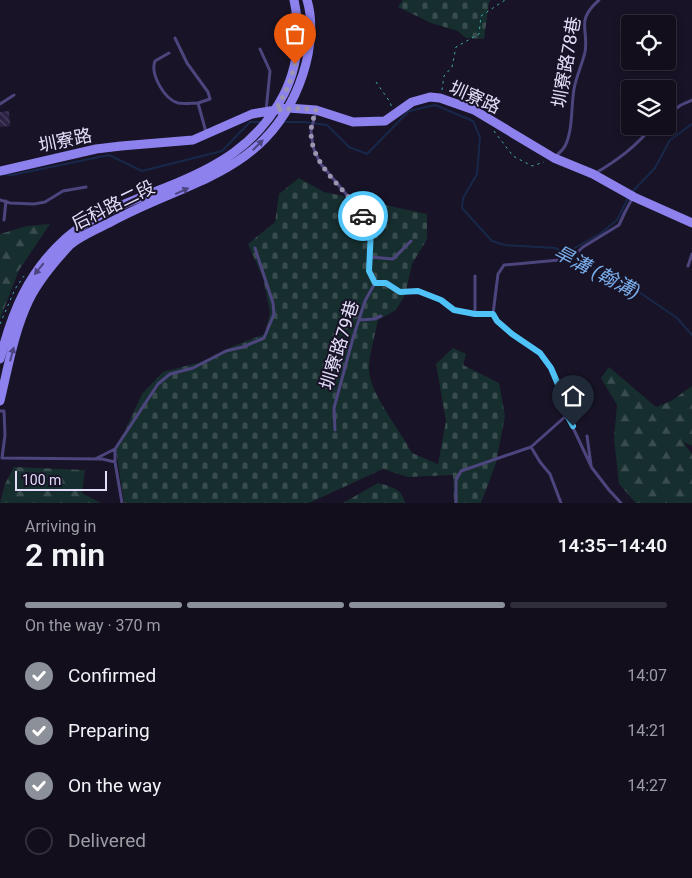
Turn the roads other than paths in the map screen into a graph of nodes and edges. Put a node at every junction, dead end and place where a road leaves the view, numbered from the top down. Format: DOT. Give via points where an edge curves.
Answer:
graph roads {
  1 [pos="294,0"];
  2 [pos="307,0"];
  3 [pos="599,0"];
  4 [pos="175,38"];
  5 [pos="260,49"];
  6 [pos="169,53"];
  7 [pos="14,95"];
  8 [pos="692,100"];
  9 [pos="198,103"];
  10 [pos="0,104"];
  11 [pos="288,108"];
  12 [pos="676,108"];
  13 [pos="316,110"];
  14 [pos="271,111"];
  15 [pos="207,135"];
  16 [pos="645,135"];
  17 [pos="554,158"];
  18 [pos="217,169"];
  19 [pos="0,172"];
  20 [pos="593,174"];
  21 [pos="86,188"];
  22 [pos="634,197"];
  23 [pos="0,200"];
  24 [pos="6,201"];
  25 [pos="4,220"];
  26 [pos="692,223"];
  27 [pos="411,241"];
  28 [pos="255,248"];
  29 [pos="692,254"];
  30 [pos="371,256"];
  31 [pos="688,266"];
  32 [pos="475,276"];
  33 [pos="375,283"];
  34 [pos="475,314"];
  35 [pos="493,314"];
  36 [pos="380,316"];
  37 [pos="359,320"];
  38 [pos="0,359"];
  39 [pos="0,401"];
  40 [pos="0,411"];
  41 [pos="567,415"];
  42 [pos="335,430"];
  43 [pos="587,436"];
  44 [pos="531,447"];
  45 [pos="114,449"];
  46 [pos="94,459"];
  47 [pos="115,462"];
  48 [pos="592,468"];
  49 [pos="122,503"];
  50 [pos="456,503"];
  51 [pos="561,503"];
  52 [pos="622,503"];
  1 -- 14 [label="street" via="299,44 295,64 289,85"];
  2 -- 11 [label="street" via="308,51 304,73"];
  3 -- 17 [label="lane, 圳寮路78巷" via="588,12 583,26 585,52 574,87 570,127 565,147"];
  4 -- 9 [label="lane" via="187,63 208,92 210,98"];
  5 -- 14 [label="lane" via="270,71"];
  6 -- 9 [label="lane" via="155,60 153,66 159,86 177,102"];
  7 -- 10 [label="lane"];
  8 -- 12 [label="lane"];
  9 -- 15 [label="lane"];
  11 -- 13 [label="street, 圳寮路"];
  11 -- 14 [label="street, 圳寮路"];
  18 -- 11 [label="street, one-way" via="254,150 273,131"];
  13 -- 17 [label="street, 圳寮路" via="353,122 385,121 412,102 440,98 474,110"];
  13 -- 30 [label="lane, 圳寮路79巷" via="311,131 313,147 320,163 362,213 371,229"];
  14 -- 15 [label="street, 圳寮路" via="252,114"];
  14 -- 18 [label="street" via="248,142"];
  15 -- 19 [label="street, 圳寮路" via="180,142 96,149"];
  16 -- 20 [label="lane" via="610,165"];
  17 -- 20 [label="street, 圳寮路"];
  18 -- 38 [label="street, 后科路二段, one-way" via="113,208 66,238 24,290 12,315"];
  39 -- 18 [label="street, 后科路二段, one-way" via="30,299 45,274 72,244"];
  20 -- 22 [label="street, 圳寮路"];
  21 -- 24 [label="lane" via="63,191 45,202 34,204"];
  22 -- 26 [label="street, 圳寮路"];
  22 -- 35 [label="lane" via="620,225 583,247 570,259 504,265 498,274"];
  23 -- 24 [label="lane"];
  24 -- 25 [label="lane"];
  27 -- 30 [label="lane" via="392,259"];
  28 -- 45 [label="lane" via="274,314 264,338 226,351 193,368 170,374 158,384"];
  29 -- 31 [label="lane"];
  30 -- 33 [label="lane, 圳寮路79巷" via="369,271"];
  32 -- 34 [label="lane"];
  33 -- 34 [label="lane" via="386,283 400,292 418,291 441,300 454,310"];
  33 -- 37 [label="lane, 圳寮路79巷" via="364,301"];
  34 -- 35 [label="lane"];
  35 -- 41 [label="lane" via="497,321 546,360 556,376"];
  36 -- 37 [label="lane"];
  37 -- 42 [label="lane, 圳寮路79巷" via="334,408"];
  40 -- 46 [label="lane" via="4,411 2,458"];
  41 -- 44 [label="lane"];
  41 -- 48 [label="lane"];
  43 -- 48 [label="lane"];
  44 -- 50 [label="lane" via="461,471 456,480"];
  44 -- 51 [label="lane" via="550,474"];
  45 -- 46 [label="lane"];
  45 -- 47 [label="lane"];
  46 -- 47 [label="lane"];
  47 -- 49 [label="lane"];
  48 -- 52 [label="lane"];
}
